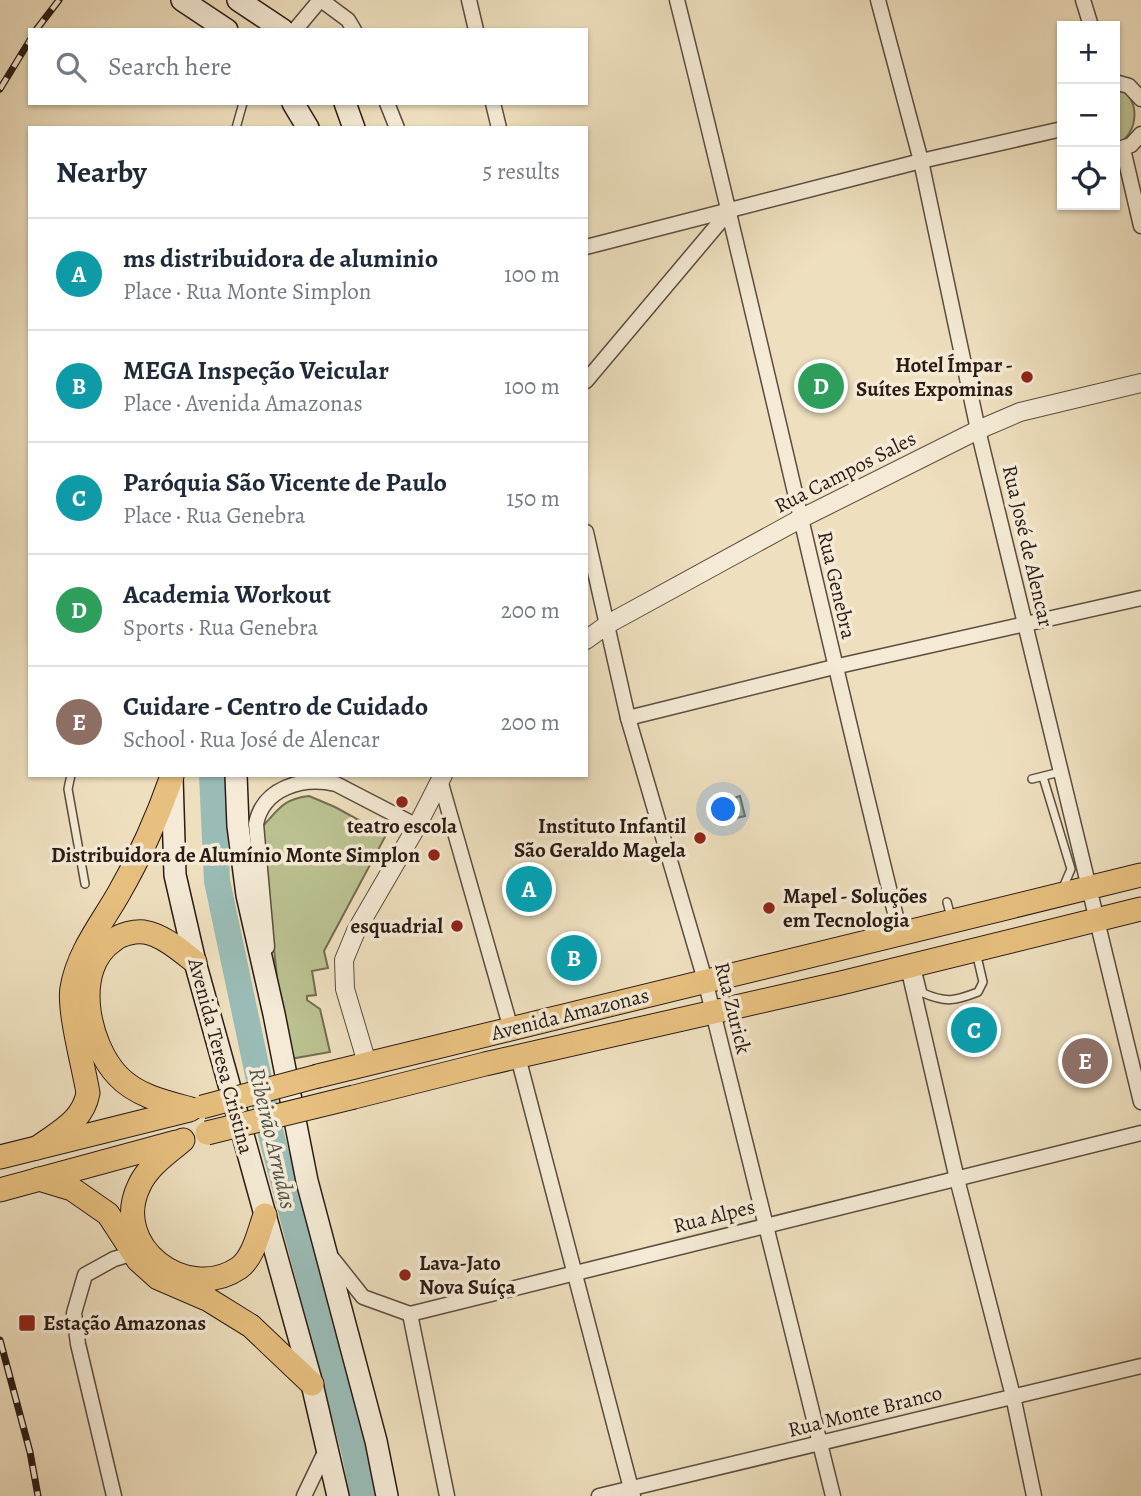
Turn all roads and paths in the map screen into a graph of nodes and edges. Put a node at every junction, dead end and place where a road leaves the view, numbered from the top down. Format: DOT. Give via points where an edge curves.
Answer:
graph roads {
  1 [pos="181,0"];
  2 [pos="238,0"];
  3 [pos="320,0"];
  4 [pos="469,0"];
  5 [pos="677,0"];
  6 [pos="878,0"];
  7 [pos="1083,0"];
  8 [pos="1089,21"];
  9 [pos="224,28"];
  10 [pos="280,28"];
  11 [pos="297,28"];
  12 [pos="353,28"];
  13 [pos="476,28"];
  14 [pos="1120,83"];
  15 [pos="1141,99"];
  16 [pos="242,105"];
  17 [pos="294,105"];
  18 [pos="346,105"];
  19 [pos="388,105"];
  20 [pos="493,105"];
  21 [pos="237,126"];
  22 [pos="307,126"];
  23 [pos="353,126"];
  24 [pos="396,126"];
  25 [pos="499,126"];
  26 [pos="1057,130"];
  27 [pos="1141,134"];
  28 [pos="1120,149"];
  29 [pos="1120,152"];
  30 [pos="920,161"];
  31 [pos="730,210"];
  32 [pos="1141,226"];
  33 [pos="588,246"];
  34 [pos="588,379"];
  35 [pos="1141,383"];
  36 [pos="978,430"];
  37 [pos="800,519"];
  38 [pos="588,540"];
  39 [pos="1141,598"];
  40 [pos="608,624"];
  41 [pos="1025,625"];
  42 [pos="588,639"];
  43 [pos="834,667"];
  44 [pos="628,718"];
  45 [pos="1060,772"];
  46 [pos="71,777"];
  47 [pos="172,777"];
  48 [pos="172,777"];
  49 [pos="236,777"];
  50 [pos="1043,777"];
  51 [pos="441,778"];
  52 [pos="1032,779"];
  53 [pos="417,826"];
  54 [pos="1141,875"];
  55 [pos="85,884"];
  56 [pos="1088,887"];
  57 [pos="1060,894"];
  58 [pos="1141,909"];
  59 [pos="1097,919"];
  60 [pos="913,927"];
  61 [pos="975,950"];
  62 [pos="195,962"];
  63 [pos="912,965"];
  64 [pos="705,980"];
  65 [pos="713,1013"];
  66 [pos="274,1014"];
  67 [pos="512,1029"];
  68 [pos="518,1057"];
  69 [pos="367,1063"];
  70 [pos="1141,1102"];
  71 [pos="197,1108"];
  72 [pos="1141,1133"];
  73 [pos="183,1140"];
  74 [pos="20,1152"];
  75 [pos="957,1179"];
  76 [pos="35,1180"];
  77 [pos="0,1190"];
  78 [pos="265,1215"];
  79 [pos="766,1225"];
  80 [pos="323,1244"];
  81 [pos="134,1253"];
  82 [pos="574,1272"];
  83 [pos="410,1314"];
  84 [pos="1141,1366"];
  85 [pos="312,1384"];
  86 [pos="1013,1396"];
  87 [pos="821,1444"];
  88 [pos="327,1447"];
  89 [pos="632,1493"];
  90 [pos="114,1496"];
  91 [pos="304,1496"];
  92 [pos="338,1496"];
  93 [pos="387,1496"];
  94 [pos="447,1496"];
  95 [pos="599,1496"];
  96 [pos="833,1496"];
  97 [pos="1034,1496"];
  1 -- 9 [label="main road"];
  2 -- 10 [label="main road"];
  3 -- 11 [label="street"];
  3 -- 12 [label="street"];
  4 -- 13 [label="street"];
  5 -- 31 [label="street, Rua Genebra"];
  6 -- 30 [label="street, Rua José de Alencar"];
  7 -- 8 [label="street"];
  14 -- 15 [label="street"];
  16 -- 21 [label="lane"];
  17 -- 22 [label="main road"];
  18 -- 23 [label="main road"];
  19 -- 24 [label="street"];
  20 -- 25 [label="street"];
  26 -- 30 [label="street"];
  27 -- 28 [label="street"];
  29 -- 32 [label="street"];
  30 -- 31 [label="street"];
  30 -- 36 [label="street, Rua José de Alencar"];
  31 -- 33 [label="street"];
  31 -- 34 [label="street"];
  31 -- 37 [label="street, Rua Genebra"];
  35 -- 36 [label="street, Rua Campos Sales" via="1020,412"];
  36 -- 37 [label="street, Rua Campos Sales"];
  36 -- 41 [label="street, Rua José de Alencar"];
  37 -- 40 [label="street, Rua Campos Sales"];
  37 -- 43 [label="street, Rua Genebra"];
  38 -- 40 [label="street, Rua Zurick"];
  39 -- 41 [label="street"];
  40 -- 42 [label="street, Rua Campos Sales"];
  40 -- 44 [label="street, Rua Zurick"];
  41 -- 43 [label="street"];
  41 -- 45 [label="street, Rua José de Alencar"];
  43 -- 44 [label="street"];
  43 -- 60 [label="street, Rua Genebra"];
  44 -- 64 [label="street, Rua Zurick"];
  45 -- 50 [label="lane"];
  45 -- 56 [label="street, Rua José de Alencar"];
  46 -- 55 [label="lane" via="68,789"];
  47 -- 62 [label="main road, Avenida Teresa Cristina" via="175,875"];
  48 -- 74 [label="main road" via="154,828 93,935 71,989 88,1093 86,1106 76,1120"];
  49 -- 66 [label="main road" via="247,895"];
  50 -- 52 [label="lane"];
  50 -- 57 [label="lane" via="1070,869"];
  51 -- 53 [label="street"];
  51 -- 67 [label="street"];
  53 -- 66 [label="street" via="323,780 293,784 265,802 256,824"];
  53 -- 69 [label="street" via="344,960 345,989"];
  54 -- 56 [label="main road, Avenida Amazonas"];
  56 -- 57 [label="main road, Avenida Amazonas"];
  56 -- 59 [label="street, Rua José de Alencar"];
  57 -- 60 [label="main road, Avenida Amazonas" via="949,911"];
  58 -- 59 [label="main road, Avenida Amazonas"];
  59 -- 61 [label="main road, Avenida Amazonas"];
  59 -- 70 [label="street, Rua José de Alencar"];
  60 -- 64 [label="main road, Avenida Amazonas"];
  61 -- 63 [label="main road, Avenida Amazonas"];
  61 -- 63 [label="lane" via="983,982 978,992 957,1000 923,993"];
  62 -- 71 [label="main road" via="143,932 120,935 103,949 95,964 88,996 94,1036 119,1077 150,1098"];
  62 -- 78 [label="main road, Avenida Teresa Cristina"];
  63 -- 65 [label="main road, Avenida Amazonas"];
  63 -- 75 [label="street"];
  64 -- 65 [label="street, Rua Zurick"];
  64 -- 67 [label="main road, Avenida Amazonas"];
  65 -- 68 [label="main road, Avenida Amazonas"];
  65 -- 79 [label="street, Rua Zurick"];
  66 -- 80 [label="main road"];
  67 -- 69 [label="main road, Avenida Amazonas"];
  68 -- 73 [label="main road, Avenida Amazonas, bridge"];
  68 -- 82 [label="street"];
  69 -- 71 [label="main road, Avenida Amazonas, bridge"];
  71 -- 74 [label="main road, Avenida Amazonas"];
  72 -- 75 [label="street, Rua Alpes"];
  73 -- 76 [label="main road, Avenida Amazonas"];
  73 -- 78 [label="main road" via="148,1169 131,1211 135,1234 149,1256 193,1280 219,1276 240,1267 253,1250"];
  75 -- 79 [label="street, Rua Alpes"];
  75 -- 86 [label="street"];
  76 -- 77 [label="main road, Avenida Amazonas"];
  76 -- 81 [label="main road" via="72,1189 108,1214"];
  78 -- 85 [label="main road, Avenida Teresa Cristina"];
  79 -- 82 [label="street, Rua Alpes"];
  79 -- 87 [label="street, Rua Zurick"];
  80 -- 83 [label="street" via="363,1297"];
  80 -- 93 [label="main road"];
  81 -- 85 [label="main road" via="158,1278 209,1300 251,1326"];
  81 -- 90 [label="street" via="85,1275 74,1312"];
  82 -- 83 [label="street, Rua Alpes"];
  82 -- 89 [label="street"];
  83 -- 94 [label="street"];
  84 -- 86 [label="street, Rua Monte Branco"];
  85 -- 88 [label="main road, Avenida Teresa Cristina"];
  86 -- 87 [label="street, Rua Monte Branco"];
  86 -- 97 [label="street"];
  87 -- 89 [label="street, Rua Monte Branco"];
  87 -- 96 [label="street, Rua Zurick"];
  88 -- 91 [label="street"];
  88 -- 92 [label="main road, Avenida Teresa Cristina"];
  89 -- 95 [label="street, Rua Monte Branco"];
}
